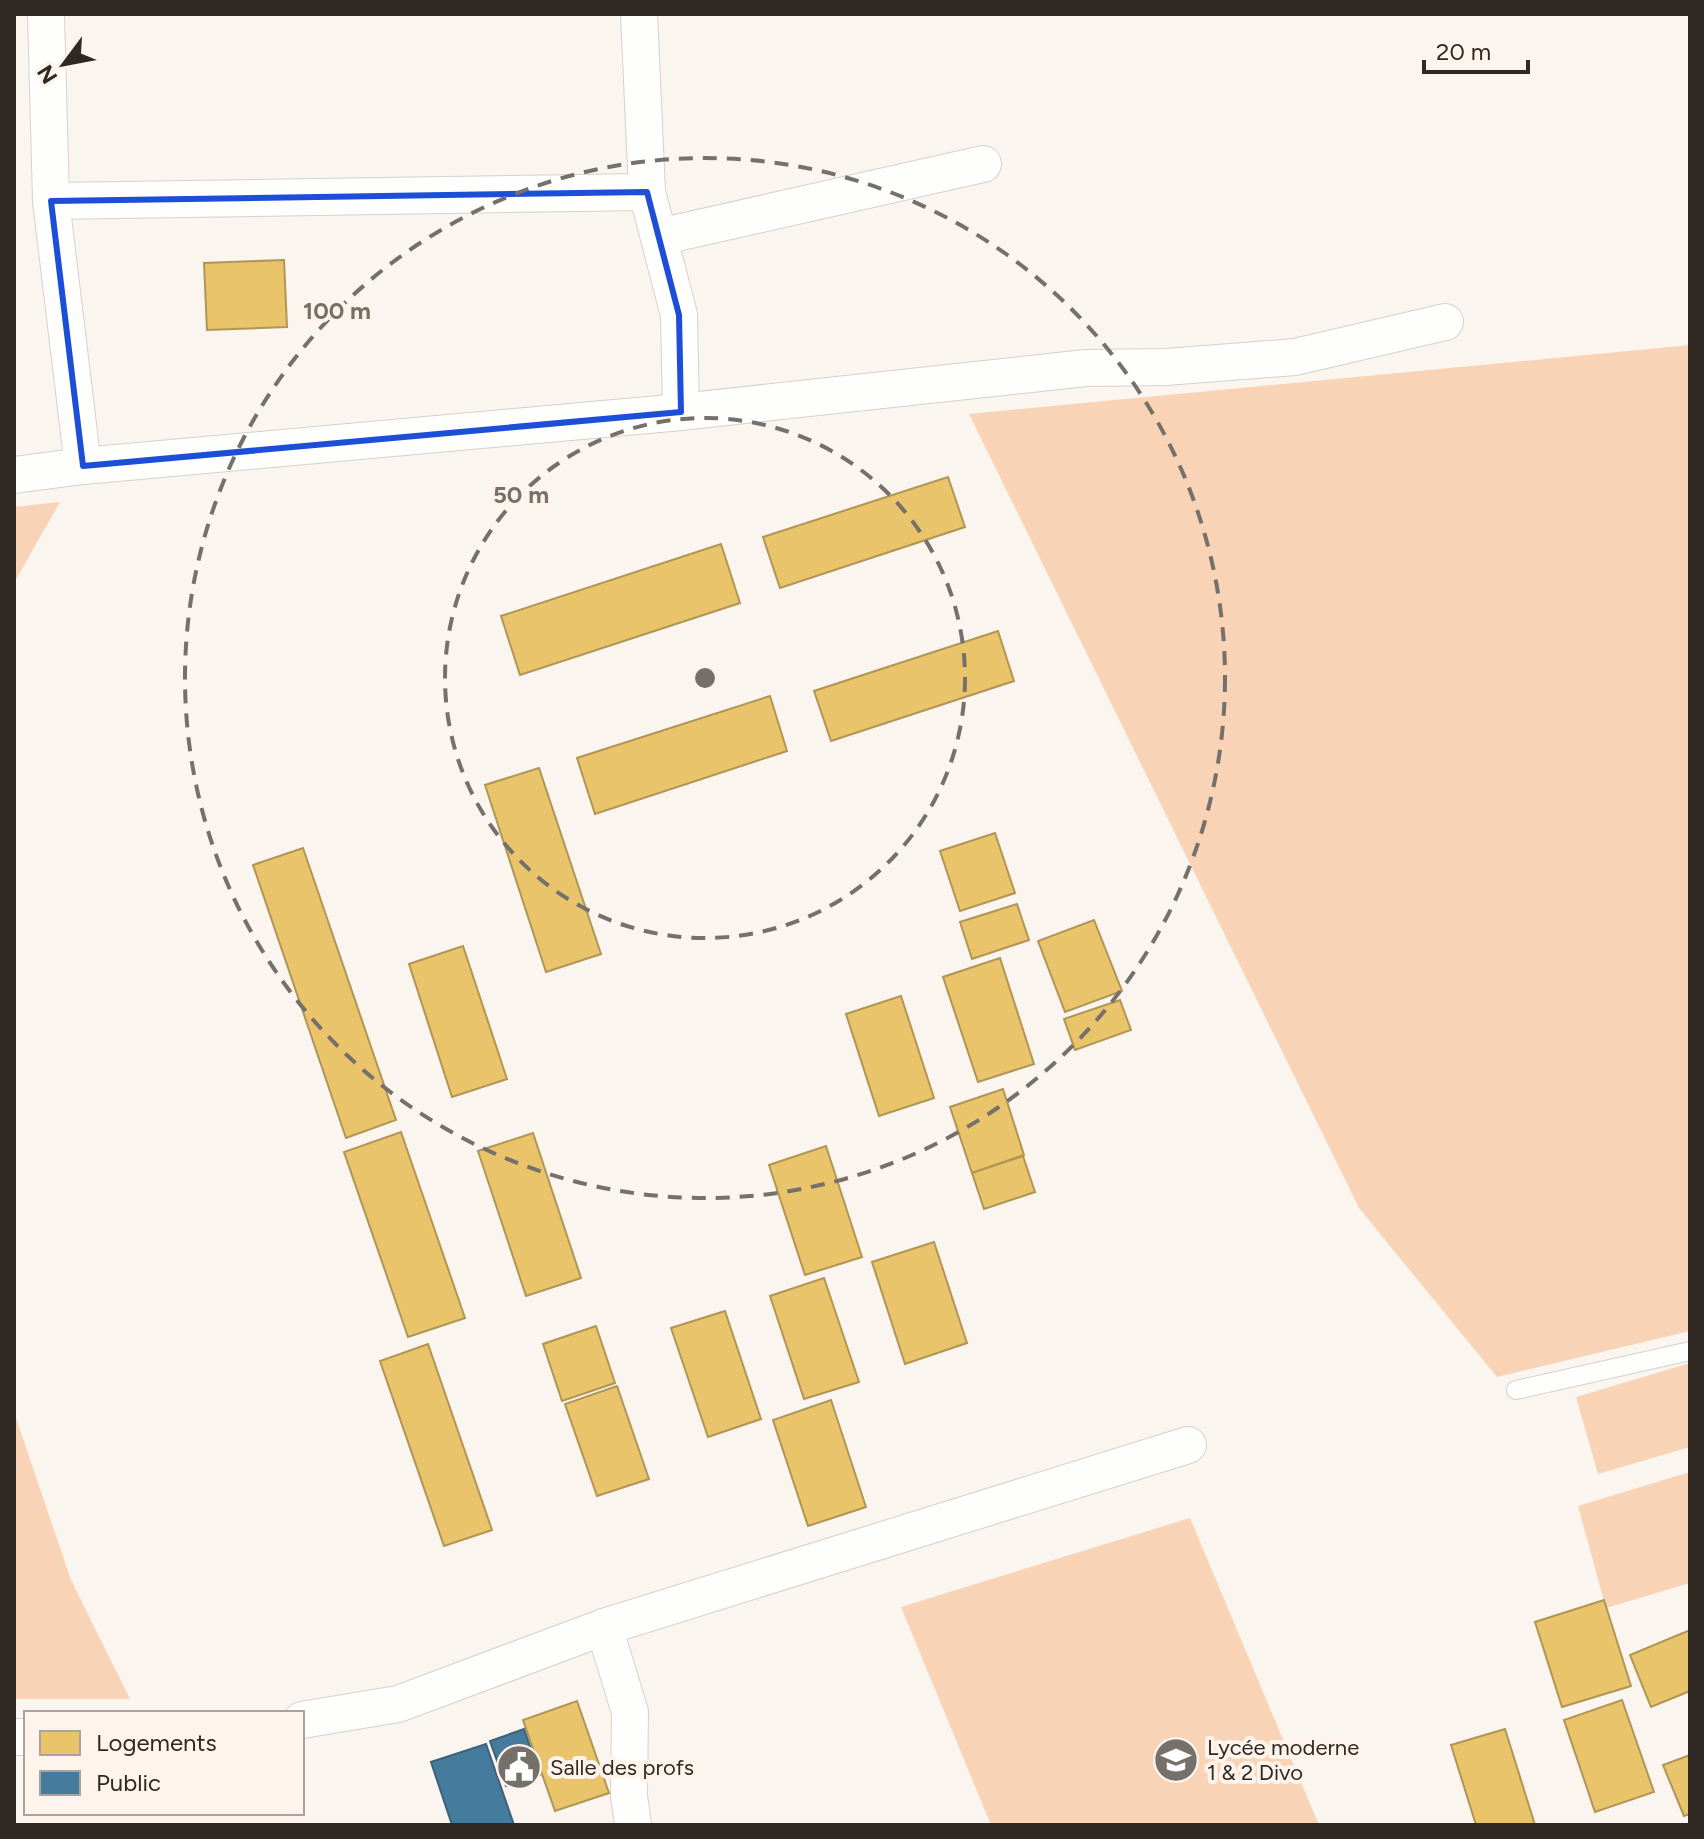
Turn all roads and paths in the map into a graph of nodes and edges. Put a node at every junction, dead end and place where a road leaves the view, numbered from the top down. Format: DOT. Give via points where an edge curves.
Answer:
graph roads {
  1 [pos="46,14"];
  2 [pos="639,14"];
  3 [pos="983,164"];
  4 [pos="647,192"];
  5 [pos="51,201"];
  6 [pos="659,237"];
  7 [pos="1445,322"];
  8 [pos="681,412"];
  9 [pos="83,466"];
  10 [pos="14,475"];
  11 [pos="1690,1351"];
  12 [pos="1516,1390"];
  13 [pos="1188,1445"];
  14 [pos="604,1627"];
  15 [pos="304,1720"];
  16 [pos="633,1825"];
  1 -- 5 [label="street"];
  2 -- 4 [label="street"];
  3 -- 6 [label="street"];
  4 -- 5 [label="street"];
  4 -- 6 [label="street"];
  5 -- 9 [label="street"];
  6 -- 8 [label="street" via="679,315"];
  7 -- 8 [label="street" via="1295,357 1086,368"];
  8 -- 9 [label="street"];
  9 -- 10 [label="street"];
  11 -- 12 [label="lane"];
  13 -- 14 [label="street"];
  14 -- 15 [label="street" via="398,1704"];
  14 -- 16 [label="street" via="630,1712"];
}
